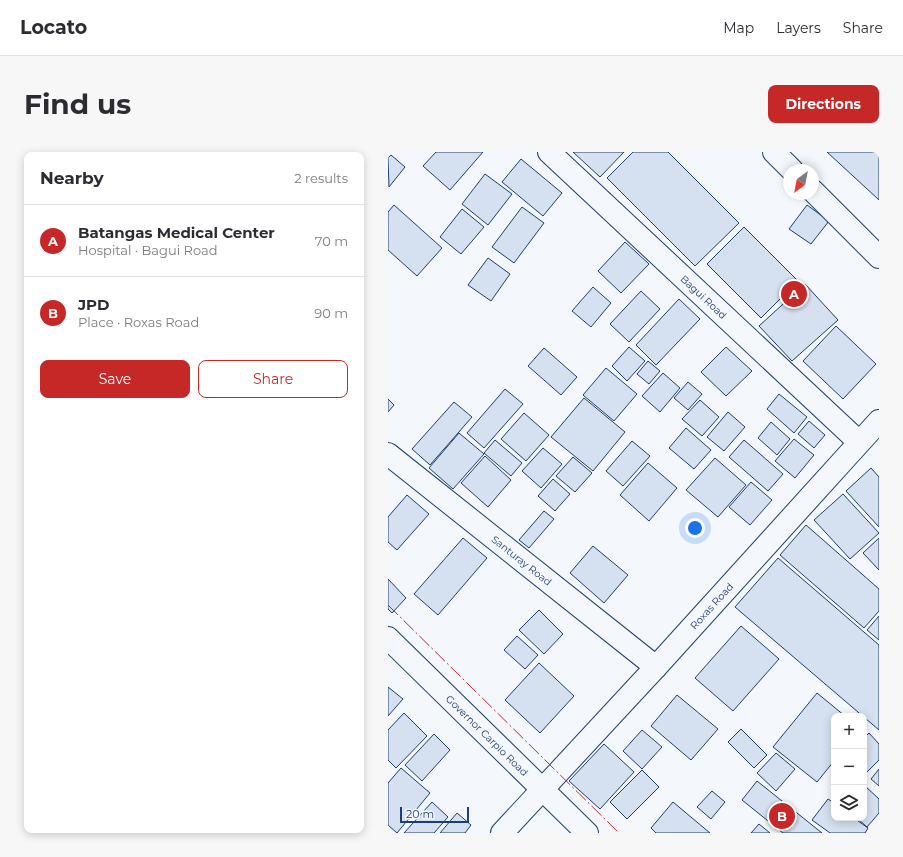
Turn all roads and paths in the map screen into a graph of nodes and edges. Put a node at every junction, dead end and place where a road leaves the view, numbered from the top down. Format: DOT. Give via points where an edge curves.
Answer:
graph roads {
  1 [pos="549,152"];
  2 [pos="774,152"];
  3 [pos="786,164"];
  4 [pos="819,197"];
  5 [pos="879,257"];
  6 [pos="879,421"];
  7 [pos="859,442"];
  8 [pos="388,454"];
  9 [pos="388,638"];
  10 [pos="656,667"];
  11 [pos="542,790"];
  12 [pos="502,833"];
  13 [pos="587,833"];
  1 -- 7 [label="street, Bagui Road"];
  2 -- 3 [label="street"];
  4 -- 5 [label="street"];
  6 -- 7 [label="street, Roxas Road"];
  7 -- 10 [label="street, Roxas Road"];
  8 -- 10 [label="street, Santuray Road"];
  9 -- 11 [label="street, Governor Carpio Road"];
  10 -- 11 [label="street, Roxas Road"];
  11 -- 12 [label="street, Roxas Road"];
  11 -- 13 [label="street, Governor Carpio Road"];
}
